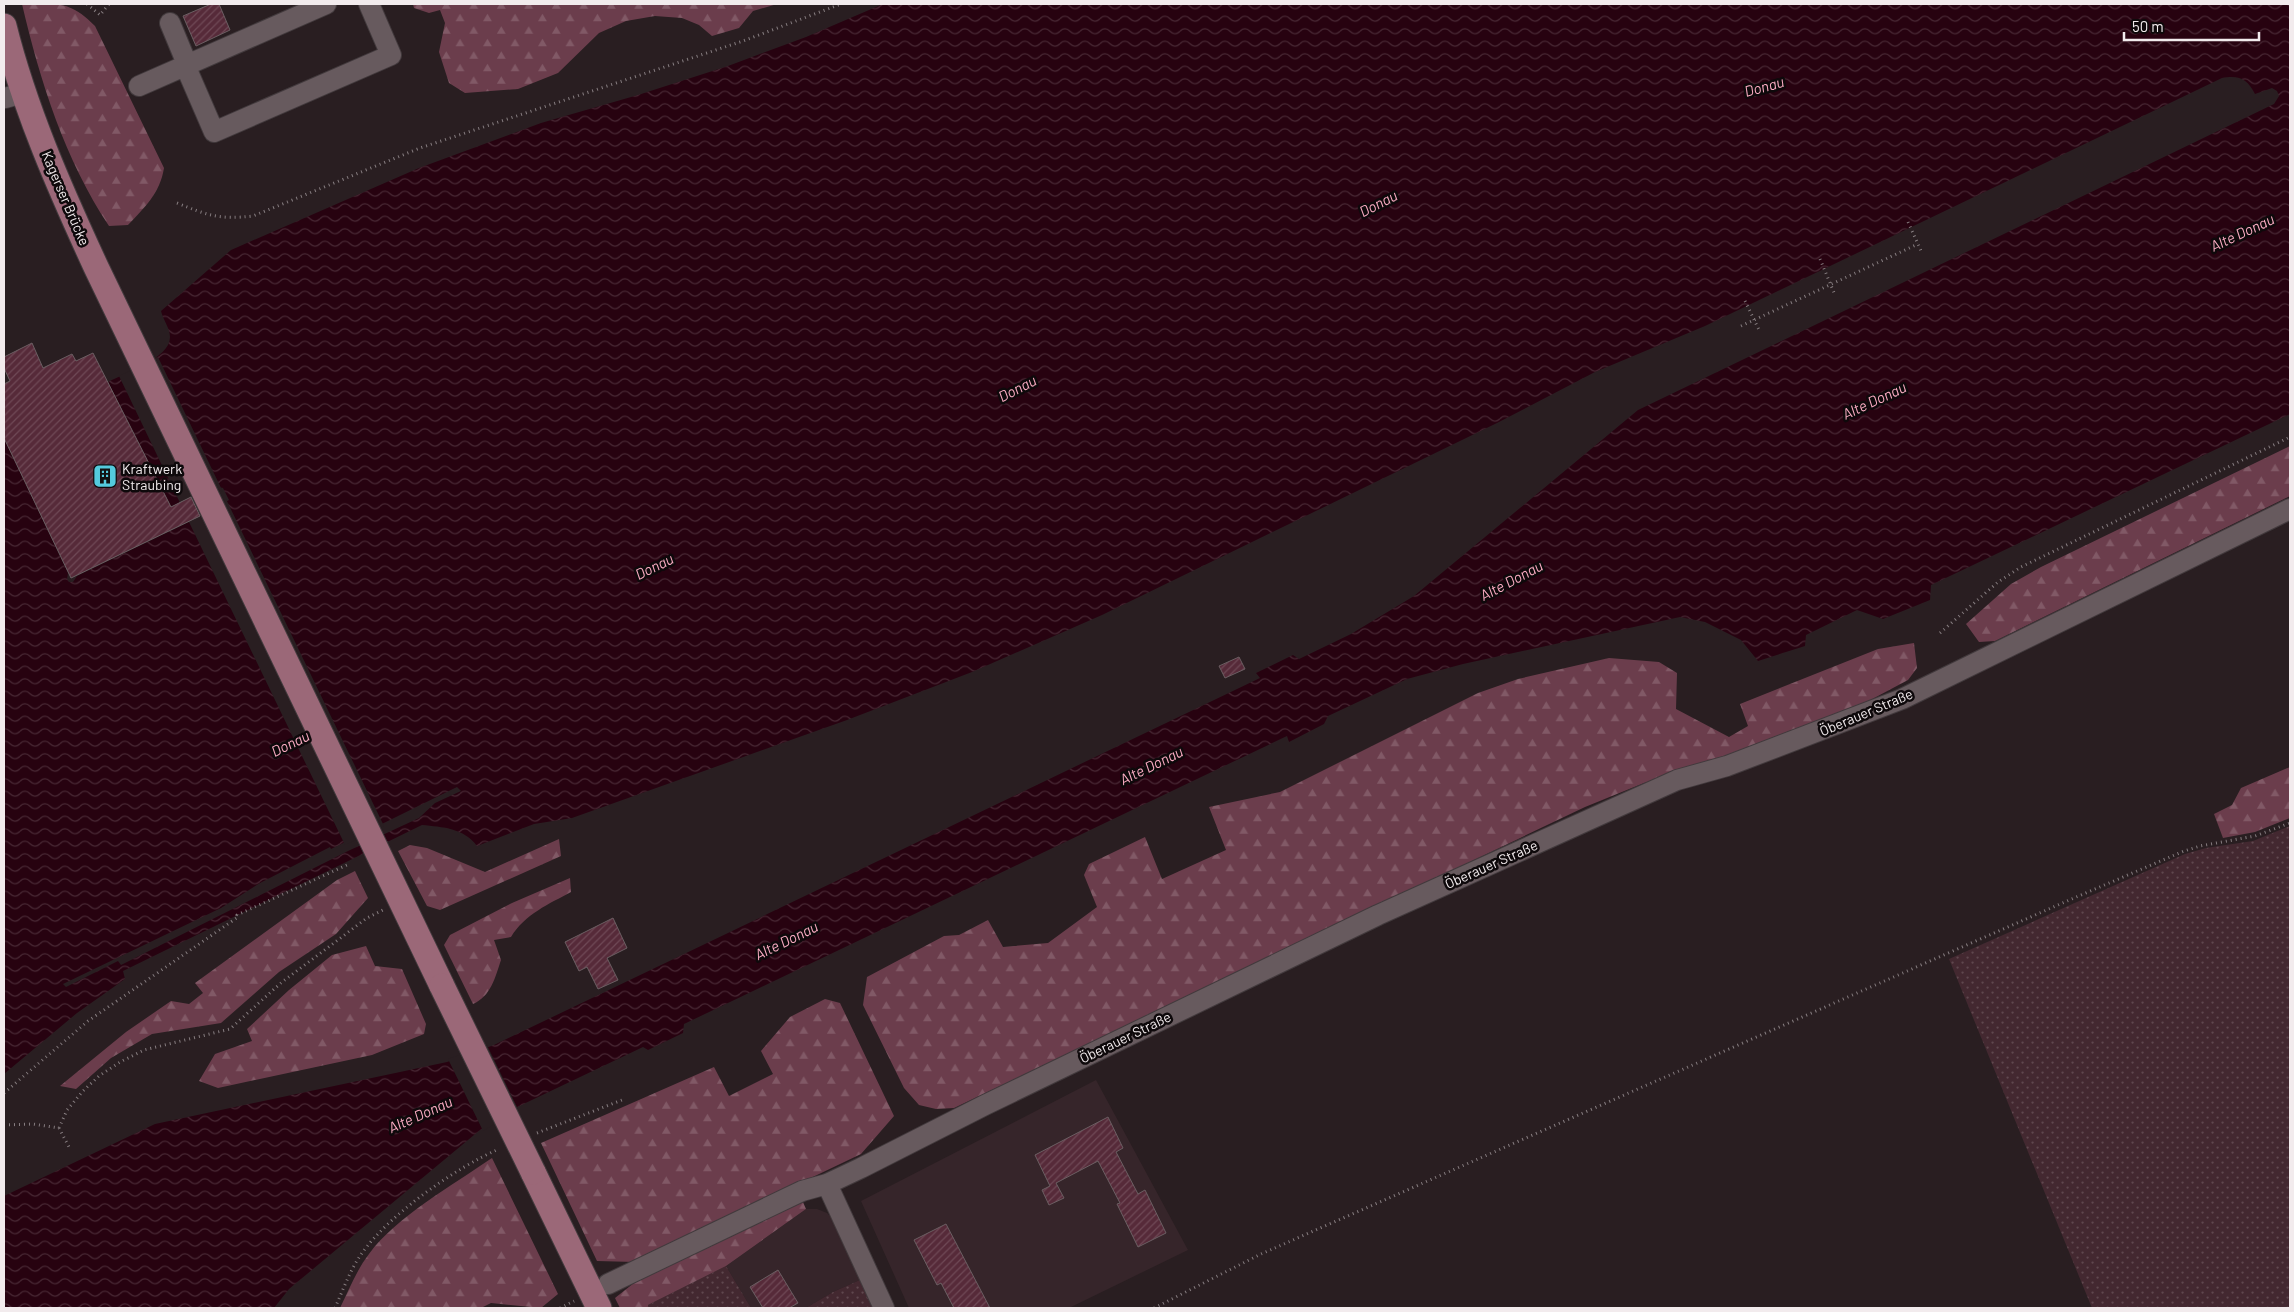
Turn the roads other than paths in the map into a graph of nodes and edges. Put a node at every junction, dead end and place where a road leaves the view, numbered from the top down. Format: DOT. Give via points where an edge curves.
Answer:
graph roads {
  1 [pos="326,4"];
  2 [pos="369,4"];
  3 [pos="170,23"];
  4 [pos="4,26"];
  5 [pos="186,65"];
  6 [pos="139,86"];
  7 [pos="2290,509"];
  8 [pos="826,1184"];
  9 [pos="590,1290"];
  10 [pos="598,1308"];
  11 [pos="884,1308"];
  1 -- 5 [label="street"];
  2 -- 5 [label="street" via="391,55 214,132"];
  3 -- 5 [label="street"];
  4 -- 9 [label="main road, Kagerser Brücke, bridge" via="14,96"];
  5 -- 6 [label="street"];
  7 -- 8 [label="street, Öberauer Straße" via="1902,699 1744,759 1677,780 1378,915"];
  8 -- 9 [label="street, Öberauer Straße" via="802,1191"];
  8 -- 11 [label="street"];
  9 -- 10 [label="main road, Kagerser Brücke"];
}
